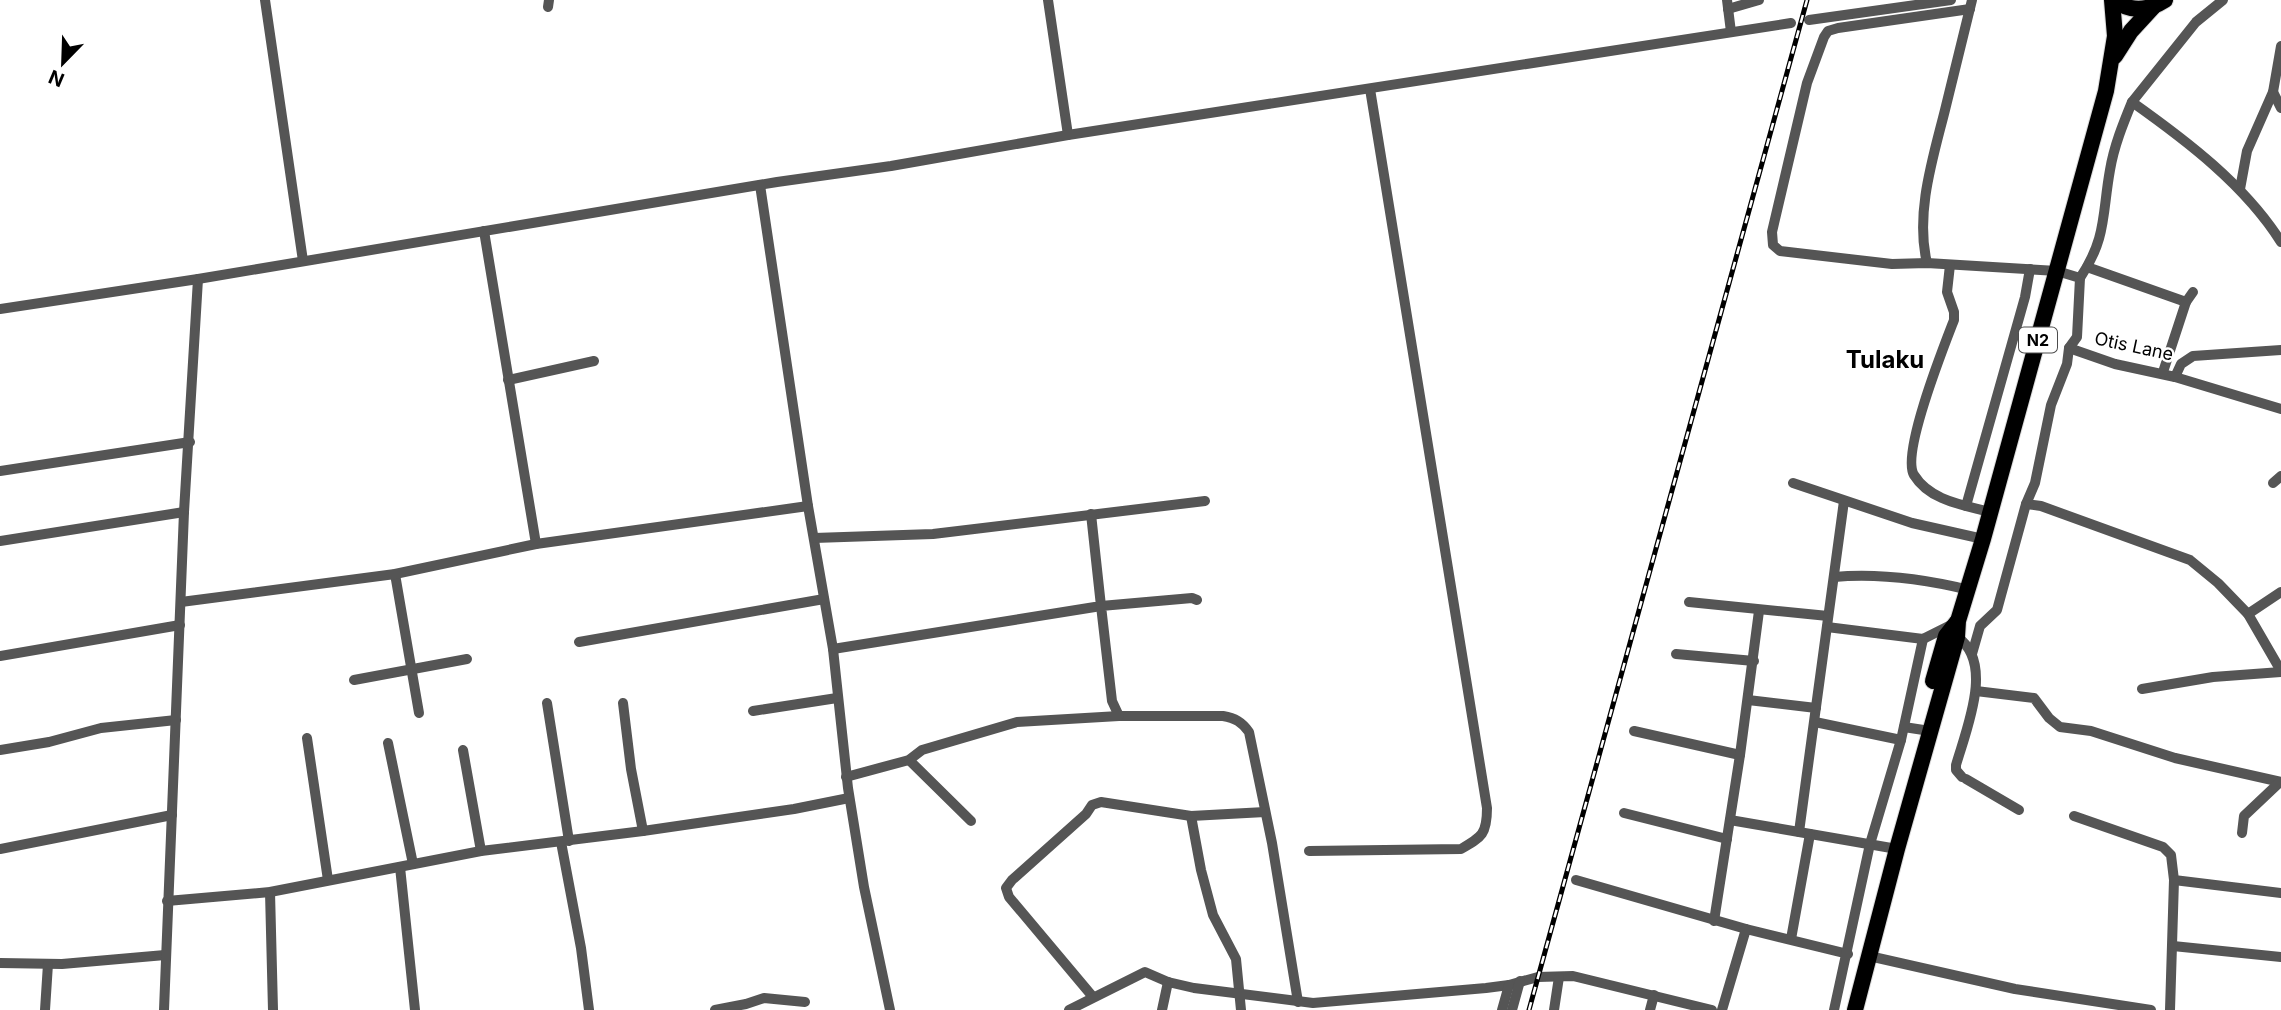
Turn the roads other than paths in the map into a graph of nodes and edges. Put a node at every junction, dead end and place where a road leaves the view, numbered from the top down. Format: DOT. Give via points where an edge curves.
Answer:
graph roads {
  1 [pos="265,0"];
  2 [pos="1048,0"];
  3 [pos="1759,0"];
  4 [pos="1864,0"];
  5 [pos="1951,0"];
  6 [pos="2113,0"];
  7 [pos="2223,0"];
  8 [pos="2160,3"];
  9 [pos="1971,4"];
  10 [pos="1727,5"];
  11 [pos="1863,12"];
  12 [pos="1809,20"];
  13 [pos="1791,23"];
  14 [pos="1731,32"];
  15 [pos="2281,46"];
  16 [pos="2113,58"];
  17 [pos="1370,89"];
  18 [pos="2273,92"];
  19 [pos="2132,102"];
  20 [pos="2281,108"];
  21 [pos="1068,135"];
  22 [pos="760,186"];
  23 [pos="2240,189"];
  24 [pos="484,231"];
  25 [pos="2281,242"];
  26 [pos="303,261"];
  27 [pos="1927,263"];
  28 [pos="1950,265"];
  29 [pos="2087,267"];
  30 [pos="2030,269"];
  31 [pos="2057,271"];
  32 [pos="2080,278"];
  33 [pos="198,279"];
  34 [pos="2193,292"];
  35 [pos="2186,303"];
  36 [pos="0,309"];
  37 [pos="2070,348"];
  38 [pos="2281,351"];
  39 [pos="594,361"];
  40 [pos="2163,372"];
  41 [pos="2175,377"];
  42 [pos="508,380"];
  43 [pos="2281,409"];
  44 [pos="190,442"];
  45 [pos="0,471"];
  46 [pos="1793,483"];
  47 [pos="1205,501"];
  48 [pos="1844,501"];
  49 [pos="2026,504"];
  50 [pos="808,506"];
  51 [pos="1966,506"];
  52 [pos="184,512"];
  53 [pos="1990,513"];
  54 [pos="1091,514"];
  55 [pos="814,538"];
  56 [pos="1983,539"];
  57 [pos="0,541"];
  58 [pos="536,544"];
  59 [pos="395,574"];
  60 [pos="1834,577"];
  61 [pos="1969,590"];
  62 [pos="2281,592"];
  63 [pos="824,599"];
  64 [pos="1197,600"];
  65 [pos="1689,601"];
  66 [pos="181,603"];
  67 [pos="1101,606"];
  68 [pos="1759,611"];
  69 [pos="2248,614"];
  70 [pos="1828,622"];
  71 [pos="180,625"];
  72 [pos="1958,629"];
  73 [pos="1923,639"];
  74 [pos="579,642"];
  75 [pos="833,649"];
  76 [pos="1675,654"];
  77 [pos="1972,654"];
  78 [pos="0,656"];
  79 [pos="467,659"];
  80 [pos="1754,661"];
  81 [pos="412,670"];
  82 [pos="2281,671"];
  83 [pos="354,680"];
  84 [pos="2141,689"];
  85 [pos="1976,691"];
  86 [pos="837,698"];
  87 [pos="1748,700"];
  88 [pos="547,703"];
  89 [pos="623,703"];
  90 [pos="1816,708"];
  91 [pos="753,711"];
  92 [pos="419,713"];
  93 [pos="1119,716"];
  94 [pos="176,720"];
  95 [pos="1815,722"];
  96 [pos="1904,727"];
  97 [pos="1634,731"];
  98 [pos="1930,731"];
  99 [pos="307,738"];
  100 [pos="1901,740"];
  101 [pos="388,743"];
  102 [pos="0,750"];
  103 [pos="463,750"];
  104 [pos="1740,755"];
  105 [pos="909,760"];
  106 [pos="846,776"];
  107 [pos="2281,782"];
  108 [pos="849,798"];
  109 [pos="2019,810"];
  110 [pos="1265,812"];
  111 [pos="1624,813"];
  112 [pos="172,815"];
  113 [pos="2074,816"];
  114 [pos="1191,817"];
  115 [pos="1730,820"];
  116 [pos="971,821"];
  117 [pos="643,831"];
  118 [pos="1805,833"];
  119 [pos="2242,833"];
  120 [pos="1727,839"];
  121 [pos="565,841"];
  122 [pos="1870,844"];
  123 [pos="0,849"];
  124 [pos="1897,849"];
  125 [pos="481,851"];
  126 [pos="1309,851"];
  127 [pos="413,864"];
  128 [pos="400,867"];
  129 [pos="328,880"];
  130 [pos="1576,880"];
  131 [pos="2174,880"];
  132 [pos="270,892"];
  133 [pos="2281,892"];
  134 [pos="167,901"];
  135 [pos="1714,921"];
  136 [pos="1746,929"];
  137 [pos="1791,939"];
  138 [pos="2173,946"];
  139 [pos="1848,954"];
  140 [pos="165,955"];
  141 [pos="1869,956"];
  142 [pos="2281,957"];
  143 [pos="0,963"];
  144 [pos="48,964"];
  145 [pos="1559,976"];
  146 [pos="1168,982"];
  147 [pos="1514,983"];
  148 [pos="1240,994"];
  149 [pos="1654,995"];
  150 [pos="1093,997"];
  151 [pos="805,1002"];
  152 [pos="1298,1002"];
  153 [pos="45,1010"];
  154 [pos="164,1010"];
  155 [pos="273,1010"];
  156 [pos="415,1010"];
  157 [pos="589,1010"];
  158 [pos="715,1010"];
  159 [pos="890,1010"];
  160 [pos="1069,1010"];
  161 [pos="1162,1010"];
  162 [pos="1241,1010"];
  163 [pos="1502,1010"];
  164 [pos="1512,1010"];
  165 [pos="1554,1010"];
  166 [pos="1650,1010"];
  167 [pos="1712,1010"];
  168 [pos="1722,1010"];
  169 [pos="1835,1010"];
  170 [pos="1855,1010"];
  171 [pos="2151,1010"];
  172 [pos="2169,1010"];
  1 -- 26 [label="street"];
  2 -- 21 [label="street"];
  3 -- 10 [label="street"];
  4 -- 11 [label="street"];
  5 -- 11 [label="street"];
  6 -- 8 [label="highway, N2" via="2136,9"];
  6 -- 16 [label="highway, N2"];
  7 -- 19 [label="street" via="2196,22"];
  8 -- 16 [label="highway, N2" via="2131,31"];
  9 -- 27 [label="street" via="1928,177"];
  9 -- 27 [label="street" via="1828,31 1807,83 1772,232 1773,245 1780,251 1892,264"];
  10 -- 14 [label="street"];
  11 -- 12 [label="street"];
  13 -- 14 [label="street"];
  14 -- 17 [label="street"];
  15 -- 18 [label="street"];
  16 -- 31 [label="highway, N2"];
  17 -- 21 [label="street"];
  17 -- 126 [label="street" via="1487,825 1480,838 1461,849"];
  18 -- 20 [label="street"];
  18 -- 23 [label="street" via="2247,151"];
  19 -- 23 [label="street"];
  19 -- 29 [label="street" via="2117,142 2099,244"];
  21 -- 22 [label="street"];
  22 -- 24 [label="street"];
  22 -- 50 [label="street"];
  23 -- 25 [label="street"];
  24 -- 26 [label="street"];
  24 -- 42 [label="street"];
  26 -- 33 [label="street"];
  27 -- 28 [label="street"];
  28 -- 30 [label="street"];
  28 -- 51 [label="street" via="1947,292 1954,320 1920,418 1911,463 1912,473 1929,491"];
  29 -- 32 [label="street"];
  29 -- 35 [label="street"];
  30 -- 31 [label="street"];
  30 -- 51 [label="street"];
  31 -- 32 [label="street"];
  31 -- 53 [label="highway, N2"];
  32 -- 37 [label="street, Otis Lane" via="2077,337"];
  33 -- 36 [label="street"];
  33 -- 44 [label="street"];
  34 -- 35 [label="street"];
  35 -- 40 [label="street"];
  37 -- 40 [label="street, Otis Lane" via="2115,364"];
  37 -- 49 [label="street" via="2050,405 2035,483"];
  38 -- 41 [label="street, Otis Lane" via="2193,356 2181,364"];
  39 -- 42 [label="street"];
  40 -- 41 [label="street, Otis Lane"];
  41 -- 43 [label="street"];
  42 -- 58 [label="street"];
  44 -- 45 [label="street"];
  44 -- 52 [label="street"];
  46 -- 48 [label="street"];
  47 -- 54 [label="street"];
  48 -- 56 [label="street" via="1925,527"];
  48 -- 60 [label="street"];
  49 -- 69 [label="street" via="2190,560"];
  49 -- 77 [label="street" via="1997,610 1980,626"];
  50 -- 55 [label="street"];
  50 -- 58 [label="street"];
  51 -- 53 [label="street"];
  52 -- 57 [label="street"];
  52 -- 66 [label="street"];
  53 -- 56 [label="highway, N2"];
  54 -- 55 [label="street" via="933,534"];
  54 -- 67 [label="street"];
  55 -- 63 [label="street"];
  56 -- 61 [label="highway, N2"];
  58 -- 59 [label="street"];
  59 -- 66 [label="street"];
  59 -- 81 [label="street"];
  60 -- 61 [label="street" via="1906,577"];
  60 -- 70 [label="street"];
  61 -- 72 [label="highway, N2"];
  62 -- 69 [label="street"];
  63 -- 74 [label="street"];
  63 -- 75 [label="street"];
  64 -- 67 [label="street"];
  65 -- 68 [label="street"];
  66 -- 71 [label="street"];
  67 -- 75 [label="street"];
  67 -- 93 [label="street" via="1112,701"];
  68 -- 70 [label="street"];
  68 -- 80 [label="street"];
  69 -- 82 [label="street"];
  70 -- 73 [label="street"];
  70 -- 90 [label="street"];
  71 -- 78 [label="street"];
  71 -- 94 [label="street"];
  72 -- 73 [label="street"];
  72 -- 77 [label="street"];
  72 -- 98 [label="highway, N2" via="1946,636 1938,657 1927,714"];
  73 -- 96 [label="street"];
  75 -- 86 [label="street"];
  76 -- 80 [label="street"];
  77 -- 85 [label="street"];
  79 -- 81 [label="street"];
  80 -- 87 [label="street"];
  81 -- 83 [label="street"];
  81 -- 92 [label="street"];
  82 -- 84 [label="street"];
  85 -- 107 [label="street" via="2034,698 2060,727 2091,731 2175,758"];
  85 -- 109 [label="street" via="1956,770"];
  86 -- 91 [label="street"];
  86 -- 106 [label="street"];
  87 -- 90 [label="street"];
  87 -- 104 [label="street"];
  88 -- 121 [label="street"];
  89 -- 117 [label="street"];
  90 -- 95 [label="street"];
  93 -- 105 [label="street" via="1017,722 922,750"];
  93 -- 110 [label="street" via="1223,716 1243,724 1249,732"];
  94 -- 102 [label="street" via="101,728"];
  94 -- 112 [label="street"];
  95 -- 100 [label="street"];
  95 -- 118 [label="street"];
  96 -- 98 [label="street"];
  96 -- 100 [label="street"];
  97 -- 104 [label="street"];
  98 -- 124 [label="highway, N2"];
  99 -- 129 [label="street"];
  100 -- 122 [label="street"];
  101 -- 127 [label="street"];
  103 -- 125 [label="street"];
  104 -- 115 [label="street"];
  105 -- 106 [label="street"];
  105 -- 116 [label="street"];
  106 -- 108 [label="street"];
  107 -- 119 [label="street" via="2244,816"];
  108 -- 117 [label="street"];
  108 -- 159 [label="street"];
  110 -- 114 [label="street"];
  110 -- 152 [label="street"];
  111 -- 120 [label="street"];
  112 -- 123 [label="street"];
  112 -- 134 [label="street"];
  113 -- 131 [label="street" via="2163,847 2171,855"];
  114 -- 148 [label="street" via="1213,915 1236,959"];
  114 -- 150 [label="street" via="1111,803 1092,805 1006,888"];
  115 -- 118 [label="street"];
  115 -- 120 [label="street"];
  117 -- 121 [label="street"];
  118 -- 122 [label="street"];
  118 -- 137 [label="street"];
  120 -- 135 [label="street"];
  121 -- 125 [label="street"];
  121 -- 157 [label="street"];
  122 -- 124 [label="street"];
  122 -- 139 [label="street"];
  124 -- 141 [label="highway, N2"];
  125 -- 127 [label="street"];
  127 -- 128 [label="street"];
  128 -- 129 [label="street"];
  128 -- 156 [label="street"];
  129 -- 132 [label="street"];
  130 -- 135 [label="street"];
  131 -- 133 [label="street"];
  131 -- 138 [label="street"];
  132 -- 134 [label="street"];
  132 -- 155 [label="street"];
  134 -- 140 [label="street"];
  135 -- 136 [label="street"];
  136 -- 137 [label="street"];
  136 -- 168 [label="street"];
  137 -- 139 [label="street"];
  138 -- 142 [label="street"];
  138 -- 172 [label="street"];
  139 -- 169 [label="street"];
  140 -- 144 [label="street"];
  140 -- 154 [label="street"];
  141 -- 170 [label="highway, N2"];
  141 -- 171 [label="street" via="2004,987"];
  143 -- 144 [label="street"];
  144 -- 153 [label="street"];
  145 -- 147 [label="street"];
  145 -- 149 [label="street" via="1582,977"];
  145 -- 165 [label="street"];
  146 -- 148 [label="street"];
  146 -- 150 [label="street" via="1145,972"];
  146 -- 161 [label="street"];
  147 -- 152 [label="street" via="1328,1003"];
  147 -- 163 [label="street"];
  147 -- 164 [label="street"];
  148 -- 152 [label="street"];
  148 -- 162 [label="street"];
  149 -- 166 [label="street"];
  149 -- 167 [label="street"];
  150 -- 160 [label="street"];
  151 -- 158 [label="street" via="764,998"];
}
